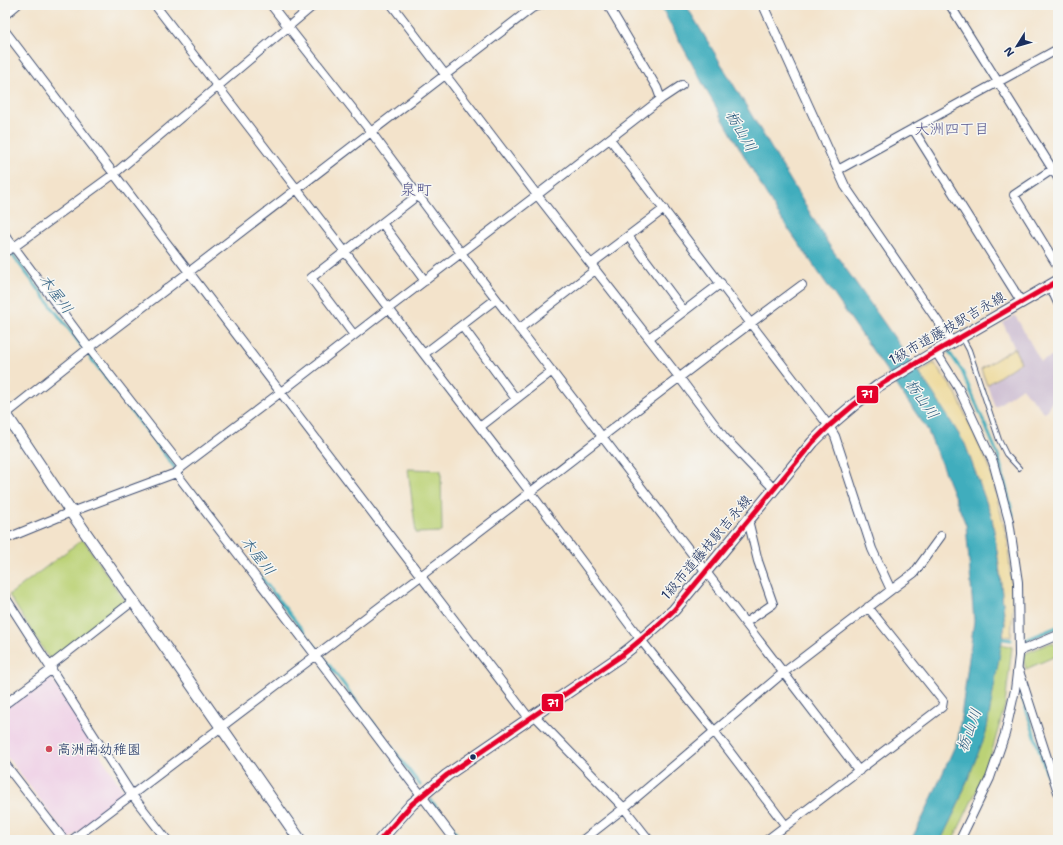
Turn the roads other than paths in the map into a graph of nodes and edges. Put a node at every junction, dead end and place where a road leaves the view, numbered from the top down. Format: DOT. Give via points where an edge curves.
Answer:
graph roads {
  1 [pos="17,5"];
  2 [pos="155,5"];
  3 [pos="271,5"];
  4 [pos="314,5"];
  5 [pos="392,5"];
  6 [pos="541,5"];
  7 [pos="608,5"];
  8 [pos="763,5"];
  9 [pos="950,5"];
  10 [pos="5,15"];
  11 [pos="288,26"];
  12 [pos="5,31"];
  13 [pos="1058,49"];
  14 [pos="445,75"];
  15 [pos="998,81"];
  16 [pos="682,85"];
  17 [pos="218,87"];
  18 [pos="661,99"];
  19 [pos="913,129"];
  20 [pos="370,132"];
  21 [pos="610,139"];
  22 [pos="1053,169"];
  23 [pos="838,170"];
  24 [pos="114,174"];
  25 [pos="1058,178"];
  26 [pos="297,189"];
  27 [pos="418,195"];
  28 [pos="537,195"];
  29 [pos="664,209"];
  30 [pos="382,223"];
  31 [pos="5,236"];
  32 [pos="628,236"];
  33 [pos="14,247"];
  34 [pos="5,252"];
  35 [pos="345,252"];
  36 [pos="461,253"];
  37 [pos="593,267"];
  38 [pos="1058,267"];
  39 [pos="189,272"];
  40 [pos="425,281"];
  41 [pos="721,283"];
  42 [pos="1054,283"];
  43 [pos="802,285"];
  44 [pos="496,299"];
  45 [pos="1022,302"];
  46 [pos="1058,303"];
  47 [pos="389,308"];
  48 [pos="684,311"];
  49 [pos="751,323"];
  50 [pos="462,326"];
  51 [pos="519,329"];
  52 [pos="354,335"];
  53 [pos="649,338"];
  54 [pos="957,339"];
  55 [pos="89,348"];
  56 [pos="933,353"];
  57 [pos="424,354"];
  58 [pos="552,371"];
  59 [pos="679,377"];
  60 [pos="281,392"];
  61 [pos="516,399"];
  62 [pos="5,414"];
  63 [pos="829,426"];
  64 [pos="480,427"];
  65 [pos="602,437"];
  66 [pos="1019,468"];
  67 [pos="179,470"];
  68 [pos="774,489"];
  69 [pos="530,492"];
  70 [pos="71,512"];
  71 [pos="748,520"];
  72 [pos="941,536"];
  73 [pos="5,539"];
  74 [pos="706,572"];
  75 [pos="421,576"];
  76 [pos="891,590"];
  77 [pos="5,597"];
  78 [pos="133,601"];
  79 [pos="868,607"];
  80 [pos="745,623"];
  81 [pos="1057,638"];
  82 [pos="641,640"];
  83 [pos="1020,651"];
  84 [pos="316,656"];
  85 [pos="51,668"];
  86 [pos="1018,668"];
  87 [pos="783,673"];
  88 [pos="5,704"];
  89 [pos="532,717"];
  90 [pos="221,728"];
  91 [pos="714,731"];
  92 [pos="5,764"];
  93 [pos="859,771"];
  94 [pos="1058,792"];
  95 [pos="132,795"];
  96 [pos="421,796"];
  97 [pos="624,808"];
  98 [pos="786,826"];
  99 [pos="64,840"];
  100 [pos="72,840"];
  101 [pos="167,840"];
  102 [pos="300,840"];
  103 [pos="380,840"];
  104 [pos="455,840"];
  105 [pos="583,840"];
  106 [pos="649,840"];
  107 [pos="767,840"];
  108 [pos="960,840"];
  1 -- 10 [label="street"];
  2 -- 17 [label="street"];
  3 -- 11 [label="street"];
  4 -- 11 [label="street"];
  5 -- 14 [label="street"];
  6 -- 14 [label="street" via="532,8"];
  7 -- 18 [label="street"];
  8 -- 23 [label="street"];
  9 -- 15 [label="street"];
  11 -- 17 [label="street"];
  11 -- 20 [label="street"];
  12 -- 24 [label="street"];
  13 -- 15 [label="street"];
  14 -- 20 [label="street"];
  14 -- 28 [label="street"];
  15 -- 19 [label="street"];
  15 -- 22 [label="street"];
  16 -- 18 [label="street"];
  17 -- 24 [label="street"];
  17 -- 26 [label="street"];
  18 -- 21 [label="street"];
  19 -- 23 [label="street"];
  19 -- 45 [label="street"];
  20 -- 26 [label="street"];
  20 -- 27 [label="street"];
  21 -- 28 [label="street"];
  21 -- 29 [label="street"];
  22 -- 25 [label="street"];
  22 -- 38 [label="street" via="1014,195"];
  23 -- 54 [label="street" via="845,186"];
  24 -- 33 [label="street"];
  24 -- 39 [label="street"];
  26 -- 35 [label="street"];
  26 -- 39 [label="street"];
  27 -- 30 [label="street"];
  27 -- 36 [label="street"];
  28 -- 36 [label="street"];
  28 -- 37 [label="street"];
  29 -- 32 [label="street"];
  29 -- 41 [label="street"];
  30 -- 35 [label="street"];
  30 -- 40 [label="street"];
  31 -- 33 [label="street"];
  32 -- 37 [label="street"];
  32 -- 48 [label="street"];
  33 -- 34 [label="street"];
  33 -- 55 [label="street"];
  35 -- 47 [label="street"];
  35 -- 52 [label="street" via="311,278"];
  36 -- 40 [label="street"];
  36 -- 44 [label="street"];
  37 -- 51 [label="street"];
  37 -- 53 [label="street"];
  39 -- 55 [label="street"];
  39 -- 60 [label="street"];
  40 -- 47 [label="street"];
  41 -- 48 [label="street"];
  41 -- 49 [label="street"];
  42 -- 45 [label="street, 1級市道藤枝駅吉永線"];
  42 -- 46 [label="street"];
  43 -- 49 [label="street"];
  44 -- 50 [label="street"];
  44 -- 51 [label="street"];
  45 -- 54 [label="street, 1級市道藤枝駅吉永線"];
  47 -- 52 [label="street"];
  47 -- 57 [label="street"];
  48 -- 53 [label="street"];
  49 -- 59 [label="street"];
  49 -- 63 [label="street"];
  50 -- 57 [label="street"];
  50 -- 61 [label="street"];
  51 -- 58 [label="street"];
  52 -- 60 [label="street"];
  53 -- 59 [label="street"];
  54 -- 56 [label="street, 1級市道藤枝駅吉永線"];
  54 -- 66 [label="lane" via="969,350 999,440 1006,454"];
  55 -- 62 [label="street"];
  55 -- 67 [label="street"];
  56 -- 63 [label="street, 1級市道藤枝駅吉永線" via="878,386"];
  56 -- 83 [label="street" via="958,387 993,462 1009,521 1018,582"];
  57 -- 64 [label="street"];
  58 -- 61 [label="street"];
  58 -- 65 [label="street"];
  59 -- 65 [label="street"];
  59 -- 68 [label="street" via="724,437"];
  60 -- 67 [label="street"];
  60 -- 75 [label="street"];
  61 -- 64 [label="street"];
  62 -- 70 [label="street"];
  63 -- 68 [label="street, 1級市道藤枝駅吉永線"];
  63 -- 76 [label="street" via="835,436 872,549"];
  64 -- 69 [label="street"];
  65 -- 69 [label="street"];
  65 -- 74 [label="street"];
  67 -- 70 [label="street"];
  67 -- 84 [label="street"];
  68 -- 71 [label="street, 1級市道藤枝駅吉永線"];
  69 -- 75 [label="street"];
  69 -- 82 [label="street"];
  70 -- 73 [label="street"];
  70 -- 78 [label="street"];
  71 -- 74 [label="street, 1級市道藤枝駅吉永線"];
  71 -- 80 [label="street" via="758,561 773,604"];
  72 -- 76 [label="street" via="914,572"];
  74 -- 80 [label="street"];
  74 -- 82 [label="street, 1級市道藤枝駅吉永線" via="674,610"];
  75 -- 84 [label="street"];
  75 -- 89 [label="street"];
  76 -- 79 [label="street"];
  77 -- 85 [label="street"];
  78 -- 85 [label="street"];
  78 -- 90 [label="street"];
  79 -- 87 [label="street"];
  79 -- 93 [label="street" via="943,701 942,707"];
  80 -- 87 [label="street"];
  81 -- 83 [label="street"];
  82 -- 89 [label="street, 1級市道藤枝駅吉永線"];
  82 -- 91 [label="street"];
  83 -- 86 [label="street"];
  84 -- 90 [label="street"];
  84 -- 96 [label="street"];
  85 -- 88 [label="street"];
  85 -- 95 [label="street"];
  86 -- 94 [label="street"];
  86 -- 108 [label="street" via="1016,690 1005,734 990,778"];
  87 -- 91 [label="street"];
  87 -- 93 [label="street"];
  89 -- 96 [label="street, 1級市道藤枝駅吉永線" via="447,775"];
  89 -- 97 [label="street"];
  90 -- 95 [label="street"];
  90 -- 102 [label="street"];
  91 -- 97 [label="street"];
  91 -- 98 [label="street"];
  92 -- 99 [label="street"];
  93 -- 98 [label="street"];
  95 -- 100 [label="street"];
  95 -- 101 [label="street"];
  96 -- 103 [label="street, 1級市道藤枝駅吉永線"];
  96 -- 104 [label="street"];
  97 -- 105 [label="street"];
  97 -- 106 [label="street"];
  98 -- 107 [label="street"];
}
